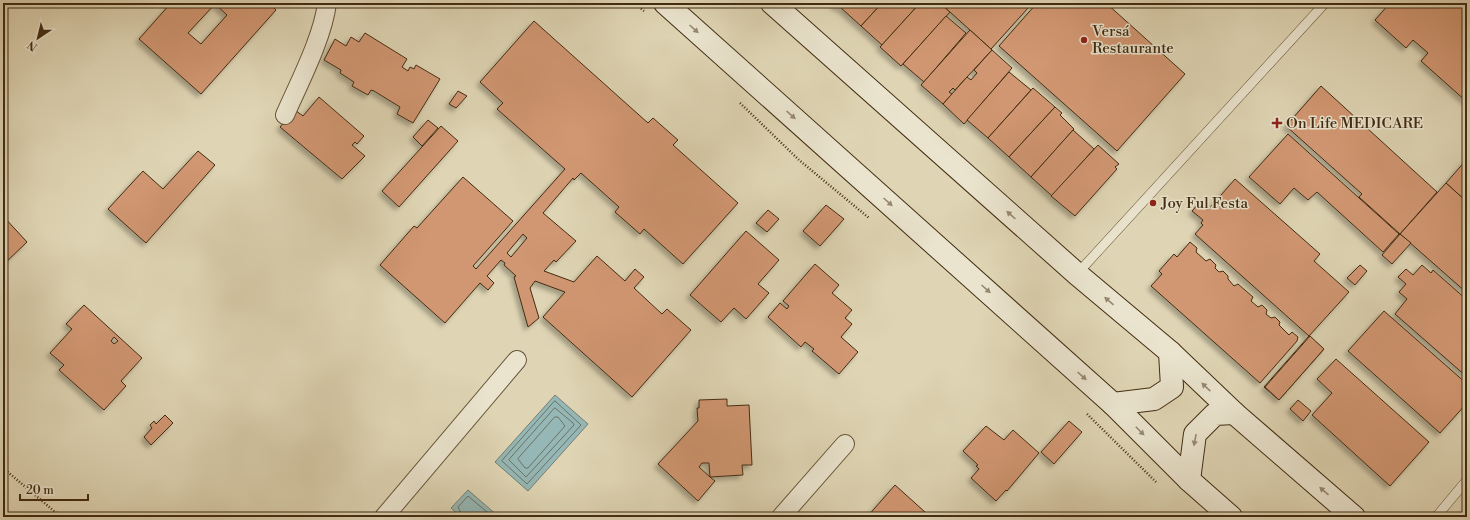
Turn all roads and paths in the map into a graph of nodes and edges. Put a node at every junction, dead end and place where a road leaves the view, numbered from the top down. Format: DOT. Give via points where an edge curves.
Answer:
graph roads {
  1 [pos="327,3"];
  2 [pos="665,3"];
  3 [pos="772,3"];
  4 [pos="1325,3"];
  5 [pos="285,116"];
  6 [pos="1077,274"];
  7 [pos="1170,352"];
  8 [pos="517,360"];
  9 [pos="1113,404"];
  10 [pos="1234,413"];
  11 [pos="845,444"];
  12 [pos="3,468"];
  13 [pos="1189,480"];
  14 [pos="1467,480"];
  15 [pos="61,517"];
  16 [pos="384,517"];
  17 [pos="781,517"];
  18 [pos="1231,517"];
  19 [pos="1354,517"];
  20 [pos="1436,517"];
  1 -- 5 [label="street" via="309,60"];
  2 -- 9 [label="main road, one-way"];
  6 -- 3 [label="main road, one-way"];
  4 -- 6 [label="lane"];
  7 -- 6 [label="main road, one-way"];
  7 -- 9 [label="main road" via="1172,387 1154,399"];
  10 -- 7 [label="main road, one-way"];
  8 -- 16 [label="street"];
  9 -- 13 [label="main road, one-way"];
  10 -- 13 [label="main road, one-way" via="1215,414 1195,434"];
  19 -- 10 [label="main road, one-way"];
  11 -- 17 [label="street"];
  12 -- 15 [label="path"];
  13 -- 18 [label="main road"];
  14 -- 20 [label="lane"];
}
